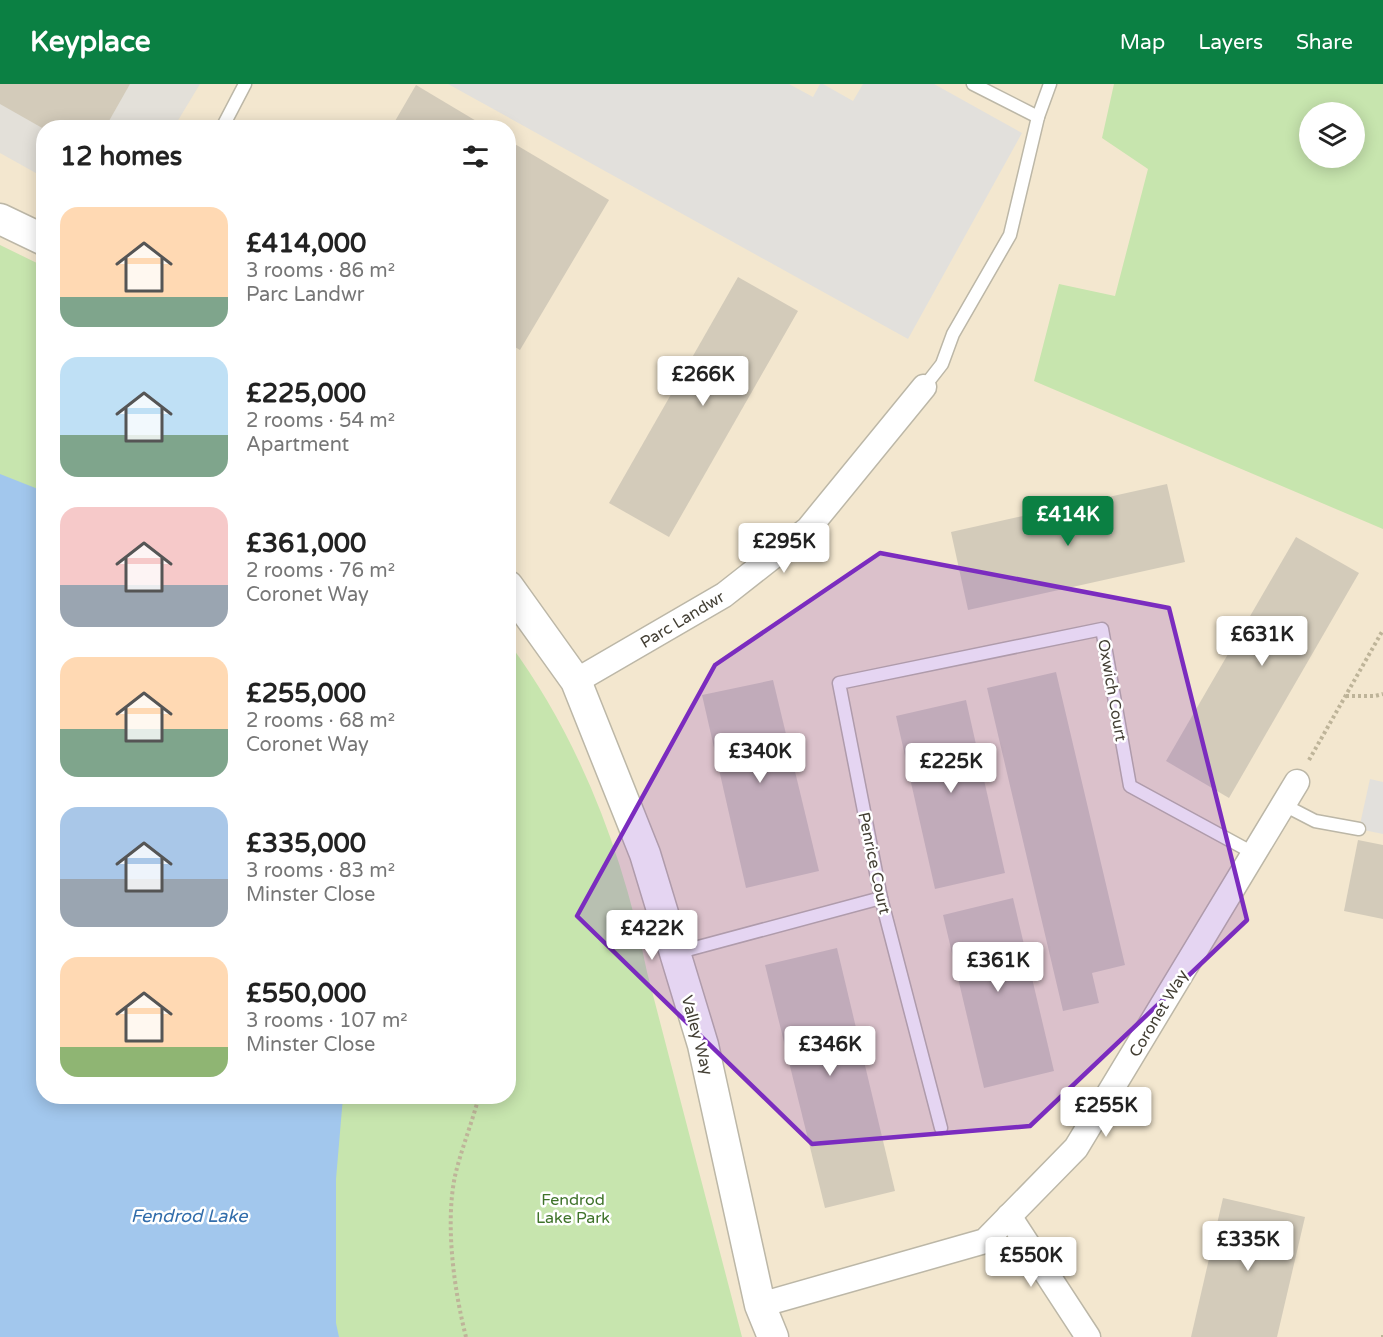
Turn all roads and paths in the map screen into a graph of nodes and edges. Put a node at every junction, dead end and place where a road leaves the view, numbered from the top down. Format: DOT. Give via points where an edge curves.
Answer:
graph roads {
  1 [pos="245,84"];
  2 [pos="973,84"];
  3 [pos="1050,84"];
  4 [pos="1038,117"];
  5 [pos="226,120"];
  6 [pos="0,219"];
  7 [pos="36,236"];
  8 [pos="924,387"];
  9 [pos="516,597"];
  10 [pos="1383,630"];
  11 [pos="926,664"];
  12 [pos="576,681"];
  13 [pos="1383,694"];
  14 [pos="1346,696"];
  15 [pos="1297,782"];
  16 [pos="1284,805"];
  17 [pos="1359,830"];
  18 [pos="1255,854"];
  19 [pos="881,898"];
  20 [pos="675,954"];
  21 [pos="477,1104"];
  22 [pos="941,1128"];
  23 [pos="1010,1216"];
  24 [pos="760,1305"];
  25 [pos="466,1337"];
  26 [pos="773,1337"];
  27 [pos="1088,1337"];
  1 -- 5 [label="lane"];
  2 -- 4 [label="lane"];
  3 -- 4 [label="lane"];
  4 -- 8 [label="lane" via="1010,235 953,334 942,364"];
  6 -- 7 [label="street"];
  8 -- 12 [label="street, Parc Landwr" via="808,529 724,595"];
  9 -- 12 [label="street, Valley Way"];
  10 -- 14 [label="path"];
  11 -- 18 [label="lane, Oxwich Court" via="1102,629 1130,786"];
  11 -- 19 [label="lane, Penrice Court" via="839,683"];
  12 -- 20 [label="street, Valley Way" via="645,854"];
  13 -- 14 [label="path"];
  14 -- 15 [label="path"];
  15 -- 16 [label="street, Coronet Way"];
  16 -- 17 [label="lane" via="1315,821"];
  16 -- 18 [label="street, Coronet Way"];
  18 -- 23 [label="street, Coronet Way" via="1076,1148"];
  19 -- 20 [label="lane"];
  19 -- 22 [label="lane, Penrice Court"];
  20 -- 24 [label="street, Valley Way" via="703,1045"];
  21 -- 25 [label="path" via="455,1177 451,1212 460,1314"];
  23 -- 24 [label="street, Coronet Way" via="985,1241"];
  23 -- 27 [label="street"];
  24 -- 26 [label="street, Valley Way"];
}
